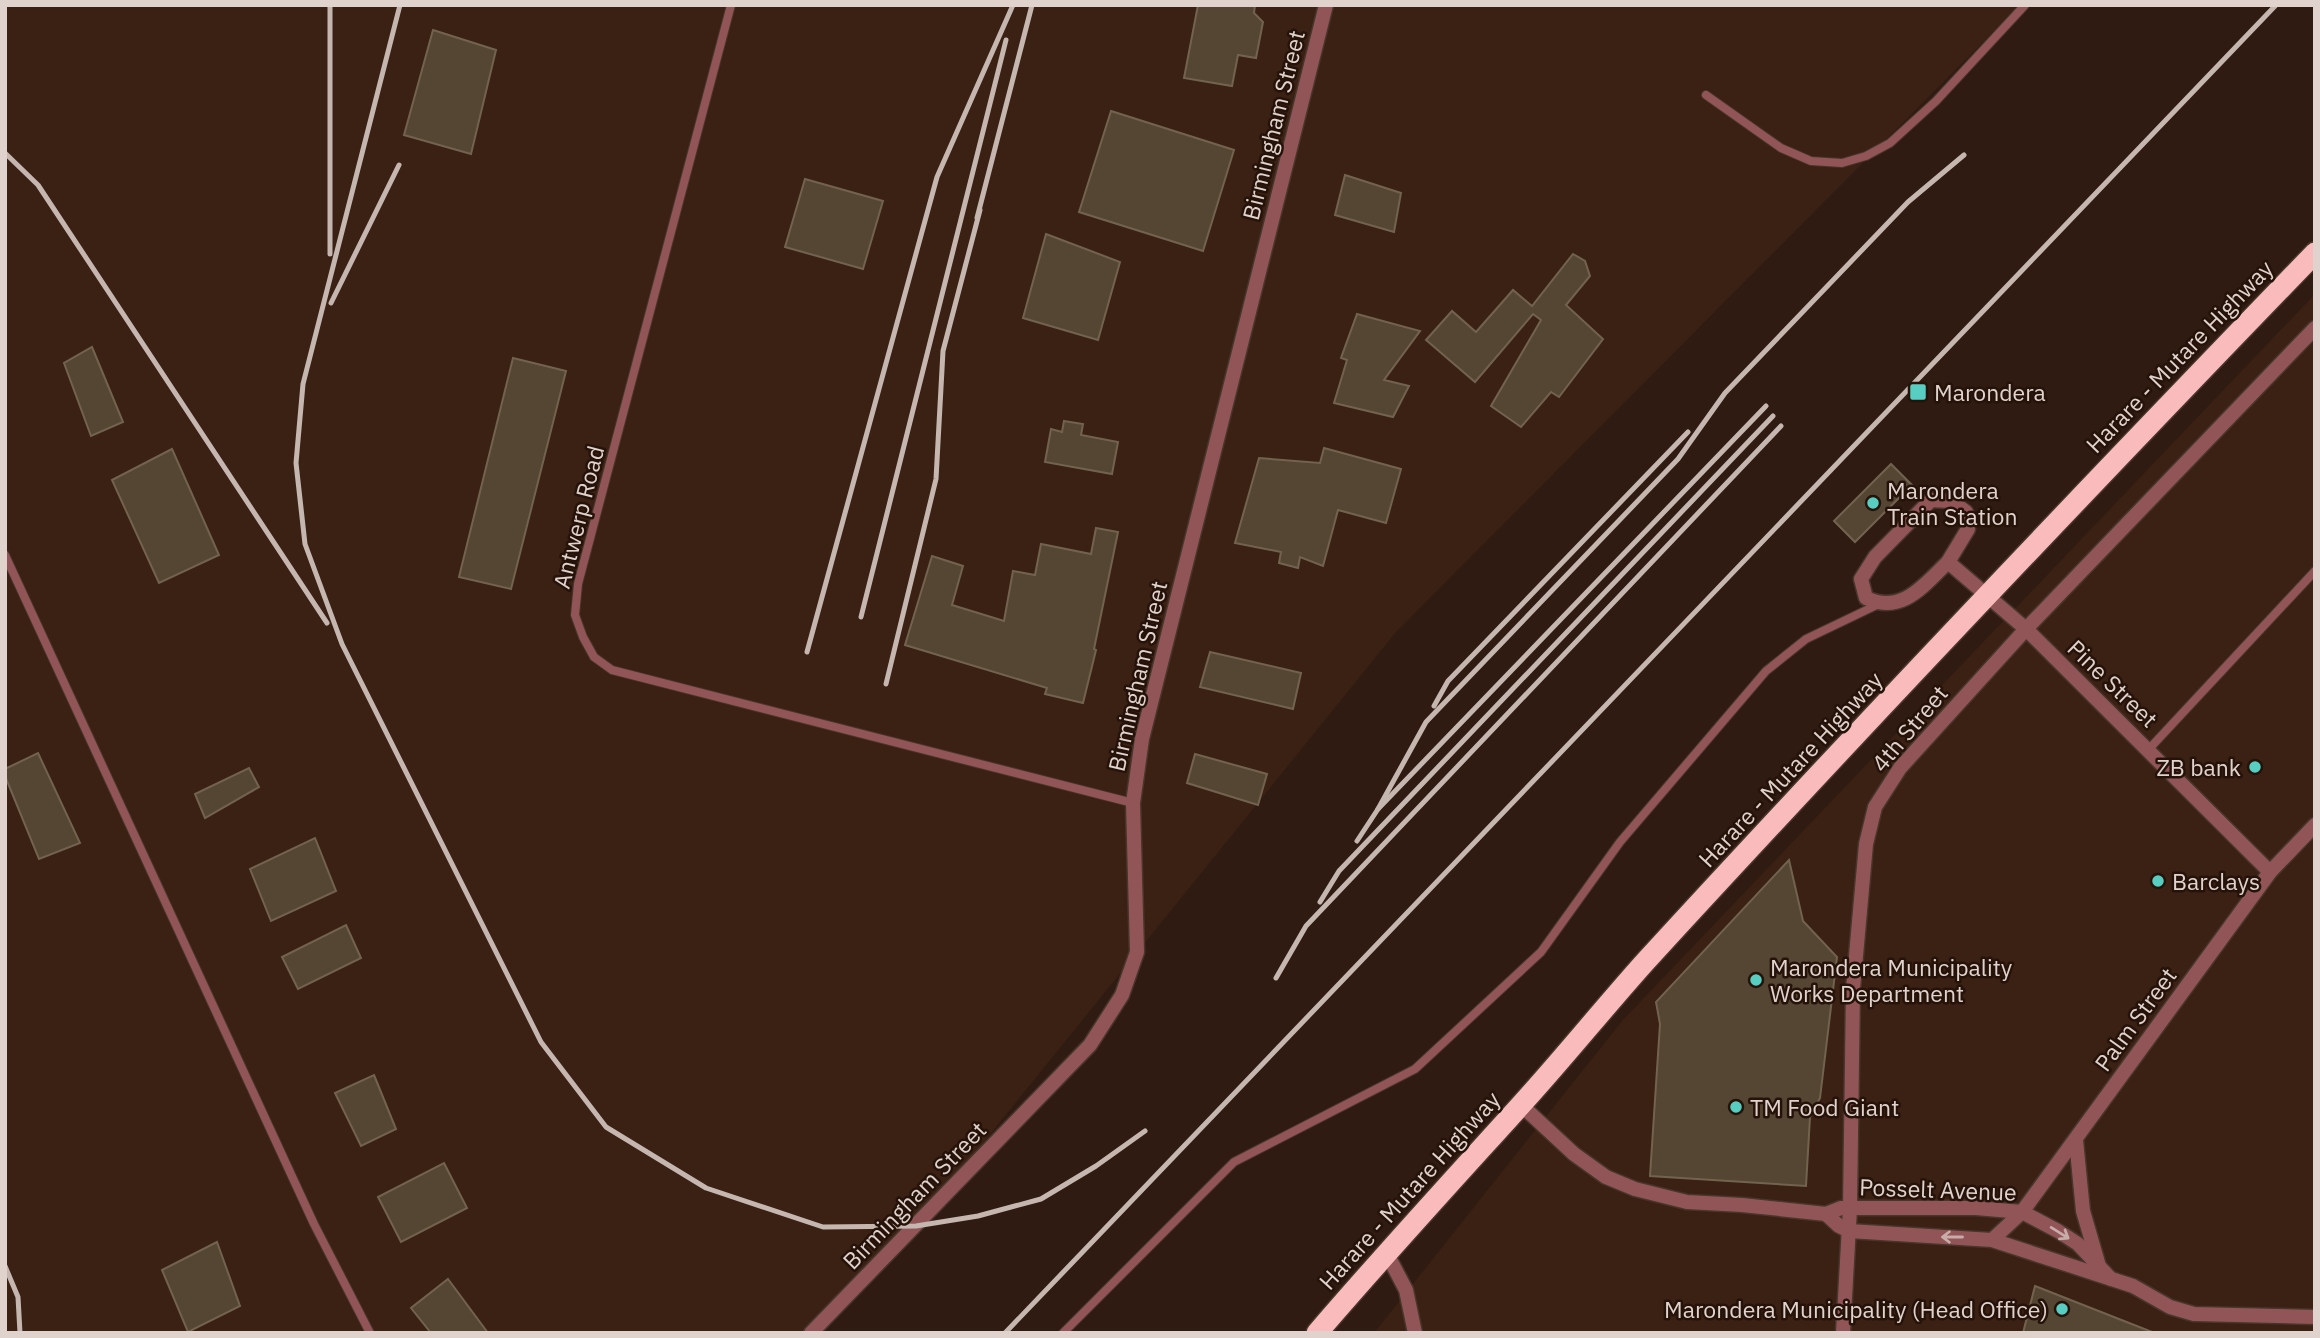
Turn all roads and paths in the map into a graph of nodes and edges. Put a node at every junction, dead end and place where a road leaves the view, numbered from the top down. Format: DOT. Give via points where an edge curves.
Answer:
graph roads {
  1 [pos="731,5"];
  2 [pos="1326,5"];
  3 [pos="2025,5"];
  4 [pos="1706,95"];
  5 [pos="2315,253"];
  6 [pos="2315,328"];
  7 [pos="5,555"];
  8 [pos="1948,562"];
  9 [pos="2315,571"];
  10 [pos="1989,595"];
  11 [pos="1879,604"];
  12 [pos="2026,629"];
  13 [pos="2149,749"];
  14 [pos="1133,803"];
  15 [pos="2315,825"];
  16 [pos="2270,872"];
  17 [pos="1521,1105"];
  18 [pos="2076,1140"];
  19 [pos="1850,1208"];
  20 [pos="2022,1212"];
  21 [pos="1826,1214"];
  22 [pos="1849,1231"];
  23 [pos="1992,1240"];
  24 [pos="1386,1252"];
  25 [pos="2099,1266"];
  26 [pos="2111,1279"];
  27 [pos="2315,1317"];
  28 [pos="370,1333"];
  29 [pos="811,1333"];
  30 [pos="1063,1333"];
  31 [pos="1317,1333"];
  32 [pos="1415,1333"];
  33 [pos="1843,1333"];
  1 -- 14 [label="lane, Antwerp Road" via="578,584 575,615 583,637 594,657 612,670"];
  2 -- 14 [label="street, Birmingham Street" via="1142,739"];
  3 -- 4 [label="lane" via="1936,102 1890,143 1842,163 1811,161 1781,148"];
  5 -- 10 [label="highway, Harare - Mutare Highway"];
  6 -- 12 [label="street, 4th Street"];
  7 -- 28 [label="lane" via="314,1224"];
  8 -- 10 [label="street, Pine Street"];
  8 -- 11 [label="street" via="1900,602"];
  8 -- 11 [label="street" via="1968,529 1966,512 1951,501 1931,500 1875,557 1861,579 1866,598"];
  9 -- 13 [label="lane"];
  10 -- 12 [label="street, Pine Street"];
  10 -- 17 [label="highway, Harare - Mutare Highway" via="1679,926"];
  11 -- 30 [label="lane" via="1806,639 1766,671 1620,842 1541,952 1415,1069 1234,1162"];
  12 -- 13 [label="street, Pine Street"];
  12 -- 19 [label="street, 4th Street" via="1900,768 1875,807 1866,844 1853,989"];
  13 -- 16 [label="street, Pine Street"];
  14 -- 29 [label="street, Birmingham Street" via="1137,953 1107,1021 1090,1045"];
  15 -- 16 [label="street, Palm Street"];
  16 -- 18 [label="street, Palm Street"];
  17 -- 21 [label="street, Posselt Avenue" via="1574,1154 1606,1177 1635,1189 1687,1202"];
  17 -- 24 [label="highway, Harare - Mutare Highway"];
  18 -- 20 [label="street, Palm Street"];
  18 -- 25 [label="street" via="2083,1211"];
  19 -- 20 [label="street, Posselt Avenue"];
  19 -- 21 [label="street, Posselt Avenue"];
  19 -- 22 [label="street, 4th Street"];
  20 -- 23 [label="street, Palm Street"];
  20 -- 25 [label="street, Posselt Avenue, one-way" via="2078,1244"];
  21 -- 22 [label="street, Posselt Avenue"];
  23 -- 22 [label="street, Posselt Avenue, one-way"];
  22 -- 33 [label="street, 4th Street"];
  23 -- 26 [label="street, Posselt Avenue"];
  24 -- 31 [label="highway, Harare - Mutare Highway"];
  24 -- 32 [label="street" via="1406,1290"];
  25 -- 26 [label="street, Posselt Avenue"];
  26 -- 27 [label="street, Posselt Avenue" via="2194,1314"];
}
